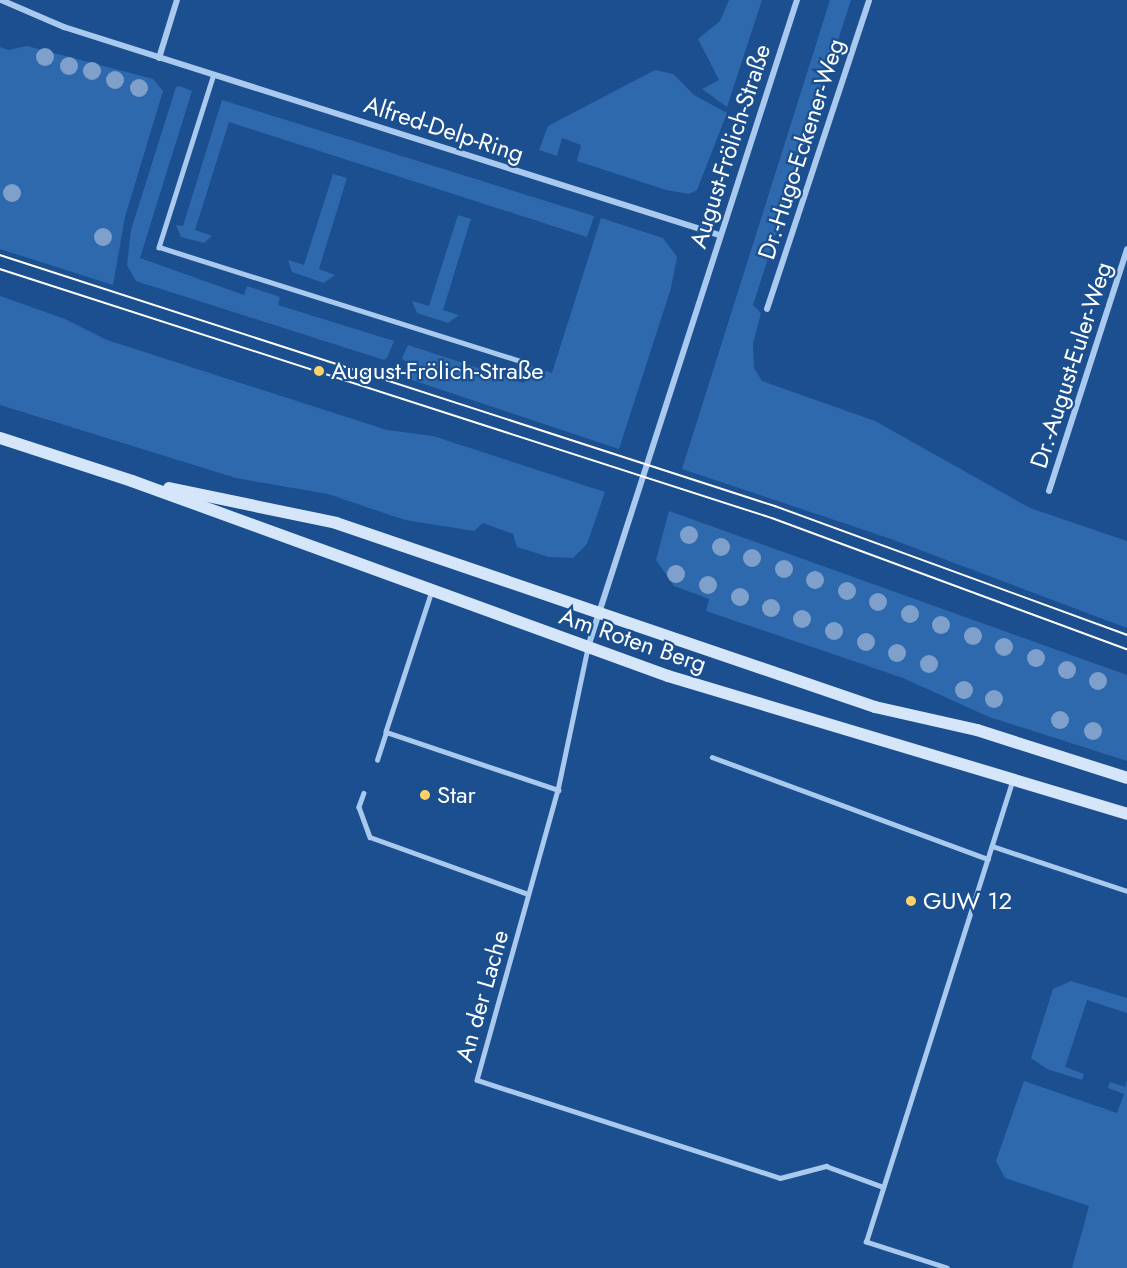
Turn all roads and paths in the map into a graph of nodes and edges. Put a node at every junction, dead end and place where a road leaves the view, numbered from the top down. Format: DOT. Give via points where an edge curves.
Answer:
graph roads {
  1 [pos="1,0"];
  2 [pos="177,0"];
  3 [pos="797,0"];
  4 [pos="869,0"];
  5 [pos="159,58"];
  6 [pos="214,74"];
  7 [pos="718,236"];
  8 [pos="1127,249"];
  9 [pos="767,309"];
  10 [pos="520,361"];
  11 [pos="0,438"];
  12 [pos="132,481"];
  13 [pos="1049,491"];
  14 [pos="433,588"];
  15 [pos="599,613"];
  16 [pos="588,647"];
  17 [pos="386,732"];
  18 [pos="712,757"];
  19 [pos="376,760"];
  20 [pos="1013,777"];
  21 [pos="1127,778"];
  22 [pos="558,790"];
  23 [pos="364,793"];
  24 [pos="1127,814"];
  25 [pos="992,846"];
  26 [pos="988,859"];
  27 [pos="1127,891"];
  28 [pos="528,894"];
  29 [pos="883,1187"];
  30 [pos="947,1268"];
  1 -- 5 [label="street, Alfred-Delp-Ring" via="64,27"];
  2 -- 5 [label="street"];
  3 -- 7 [label="street, August-Frölich-Straße"];
  4 -- 9 [label="street, Dr.-Hugo-Eckener-Weg"];
  5 -- 6 [label="street, Alfred-Delp-Ring"];
  6 -- 7 [label="street, Alfred-Delp-Ring"];
  6 -- 10 [label="lane" via="159,247"];
  7 -- 15 [label="street, August-Frölich-Straße"];
  8 -- 13 [label="street, Dr.-August-Euler-Weg"];
  11 -- 12 [label="main road, Am Roten Berg"];
  12 -- 14 [label="main road, Am Roten Berg"];
  12 -- 15 [label="main road, Am Roten Berg" via="336,523"];
  14 -- 16 [label="main road, Am Roten Berg"];
  14 -- 17 [label="lane"];
  15 -- 16 [label="street, August-Frölich-Straße"];
  15 -- 21 [label="main road, Am Roten Berg" via="875,707 977,730"];
  16 -- 20 [label="main road, Am Roten Berg" via="825,726"];
  16 -- 22 [label="lane, An der Lache"];
  17 -- 19 [label="lane"];
  17 -- 22 [label="lane"];
  18 -- 26 [label="lane"];
  20 -- 24 [label="main road, Am Roten Berg"];
  20 -- 25 [label="lane"];
  22 -- 28 [label="lane, An der Lache"];
  23 -- 28 [label="lane" via="359,807 370,837"];
  25 -- 26 [label="lane"];
  25 -- 27 [label="lane"];
  26 -- 29 [label="lane"];
  28 -- 29 [label="lane, An der Lache" via="477,1080 780,1178 826,1166"];
  29 -- 30 [label="lane" via="866,1242"];
}
